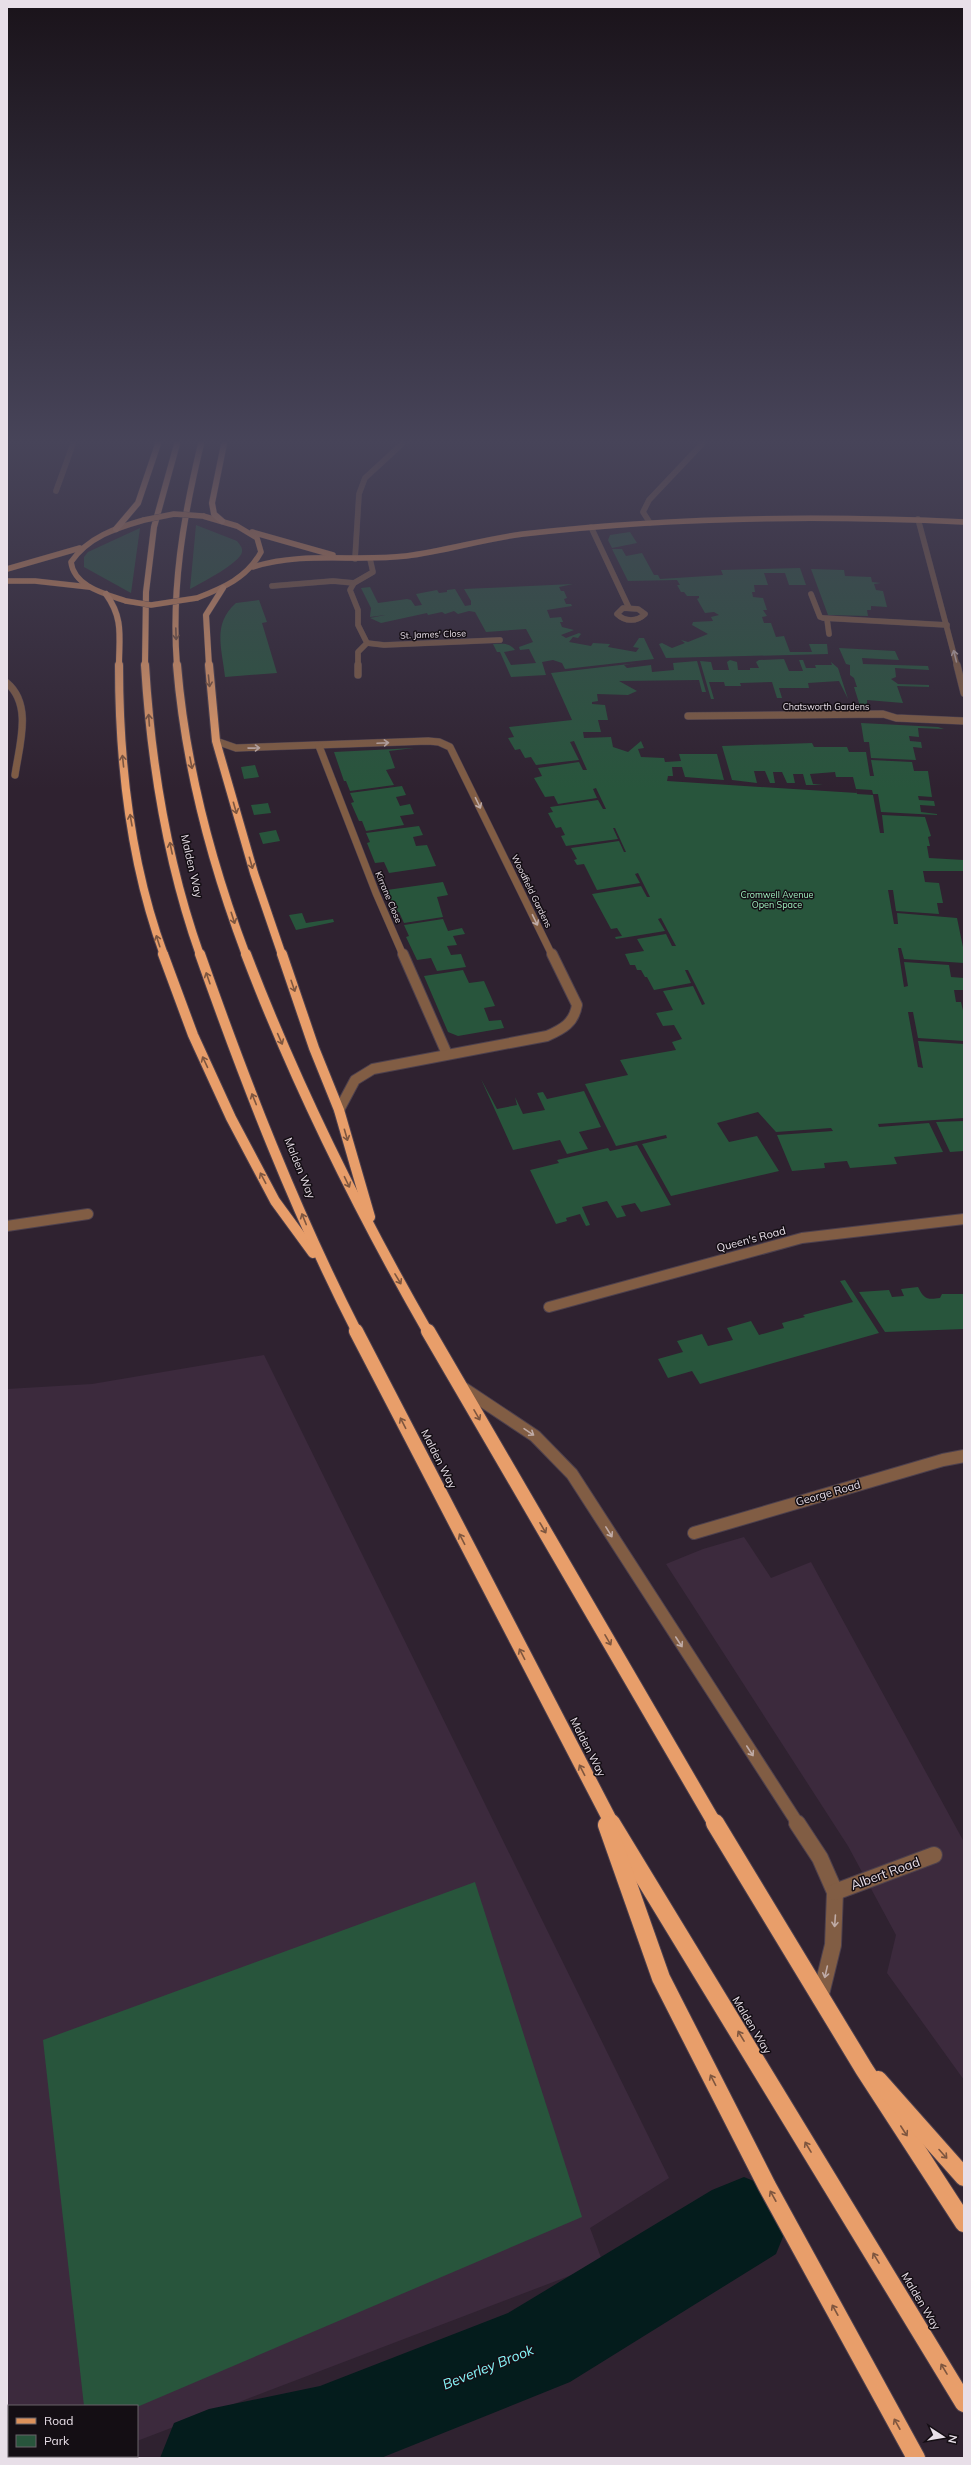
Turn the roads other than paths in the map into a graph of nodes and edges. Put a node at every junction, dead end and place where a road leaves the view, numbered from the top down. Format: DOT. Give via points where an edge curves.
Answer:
graph roads {
  1 [pos="42,559"];
  2 [pos="74,559"];
  3 [pos="150,559"];
  4 [pos="179,559"];
  5 [pos="257,559"];
  6 [pos="320,559"];
  7 [pos="370,559"];
  8 [pos="606,559"];
  9 [pos="929,559"];
  10 [pos="252,567"];
  11 [pos="7,569"];
  12 [pos="7,581"];
  13 [pos="354,583"];
  14 [pos="272,586"];
  15 [pos="89,587"];
  16 [pos="223,588"];
  17 [pos="106,594"];
  18 [pos="811,594"];
  19 [pos="629,608"];
  20 [pos="827,619"];
  21 [pos="947,625"];
  22 [pos="829,634"];
  23 [pos="500,640"];
  24 [pos="367,644"];
  25 [pos="358,675"];
  26 [pos="7,683"];
  27 [pos="964,694"];
  28 [pos="688,716"];
  29 [pos="964,721"];
  30 [pos="216,741"];
  31 [pos="319,746"];
  32 [pos="15,774"];
  33 [pos="447,1054"];
  34 [pos="339,1110"];
  35 [pos="88,1214"];
  36 [pos="964,1219"];
  37 [pos="7,1226"];
  38 [pos="378,1245"];
  39 [pos="324,1268"];
  40 [pos="549,1306"];
  41 [pos="461,1387"];
  42 [pos="964,1456"];
  43 [pos="694,1533"];
  44 [pos="600,1804"];
  45 [pos="934,1855"];
  46 [pos="835,1892"];
  47 [pos="820,1998"];
  48 [pos="852,2051"];
  49 [pos="964,2177"];
  50 [pos="964,2223"];
  51 [pos="964,2403"];
  52 [pos="916,2458"];
  1 -- 11 [label="main road"];
  2 -- 15 [label="main road" via="71,562 72,570"];
  39 -- 3 [label="highway, Malden Way, one-way" via="231,1042 193,935 179,886 160,798 149,724 145,658 146,592"];
  4 -- 38 [label="highway, Malden Way, one-way" via="176,590 177,656 183,721 196,792 232,917 306,1098"];
  5 -- 10 [label="main road"];
  6 -- 10 [label="main road" via="272,561"];
  7 -- 13 [label="street" via="373,572"];
  8 -- 19 [label="street"];
  9 -- 21 [label="street"];
  10 -- 16 [label="main road"];
  12 -- 15 [label="main road" via="35,581"];
  13 -- 14 [label="street" via="333,581"];
  13 -- 24 [label="street" via="350,590 358,610 358,625"];
  15 -- 17 [label="main road"];
  16 -- 17 [label="main road, bridge" via="197,598 151,605 126,601"];
  16 -- 30 [label="highway, one-way" via="206,615 205,629"];
  39 -- 17 [label="highway, one-way" via="275,1201 231,1118 193,1035 149,914 127,800 119,726 119,619 116,608"];
  18 -- 20 [label="street" via="820,617"];
  20 -- 21 [label="street"];
  20 -- 22 [label="street"];
  27 -- 21 [label="street, one-way"];
  23 -- 24 [label="street, St. James' Close"];
  24 -- 25 [label="street" via="358,652"];
  26 -- 32 [label="street" via="19,694 22,709"];
  28 -- 29 [label="street, Chatsworth Gardens" via="883,714 896,718"];
  30 -- 31 [label="street, Woodfield Gardens, one-way" via="236,748"];
  30 -- 34 [label="highway, one-way" via="254,873 314,1048"];
  31 -- 33 [label="street, Kirrane Close" via="376,893"];
  31 -- 33 [label="street, Woodfield Gardens, one-way" via="428,741 440,742 450,747 576,1006 573,1020 547,1036"];
  33 -- 34 [label="street, Woodfield Gardens" via="372,1068 360,1074 347,1089"];
  34 -- 38 [label="highway, one-way"];
  35 -- 37 [label="street"];
  36 -- 40 [label="street, Queen's Road" via="802,1238"];
  38 -- 41 [label="highway, Malden Way, one-way"];
  44 -- 39 [label="highway, Malden Way, one-way"];
  41 -- 46 [label="street, Malden Way, one-way" via="535,1436 572,1474 820,1858"];
  41 -- 47 [label="highway, Malden Way, one-way"];
  42 -- 43 [label="street, George Road" via="921,1466"];
  51 -- 44 [label="highway, Malden Way, one-way"];
  52 -- 44 [label="highway, one-way" via="767,2186 661,1978"];
  45 -- 46 [label="street, Albert Road"];
  46 -- 47 [label="street, Malden Way, one-way" via="832,1945"];
  47 -- 48 [label="highway, Malden Way"];
  48 -- 49 [label="highway, one-way"];
  48 -- 50 [label="highway, Malden Way, one-way"];
}
